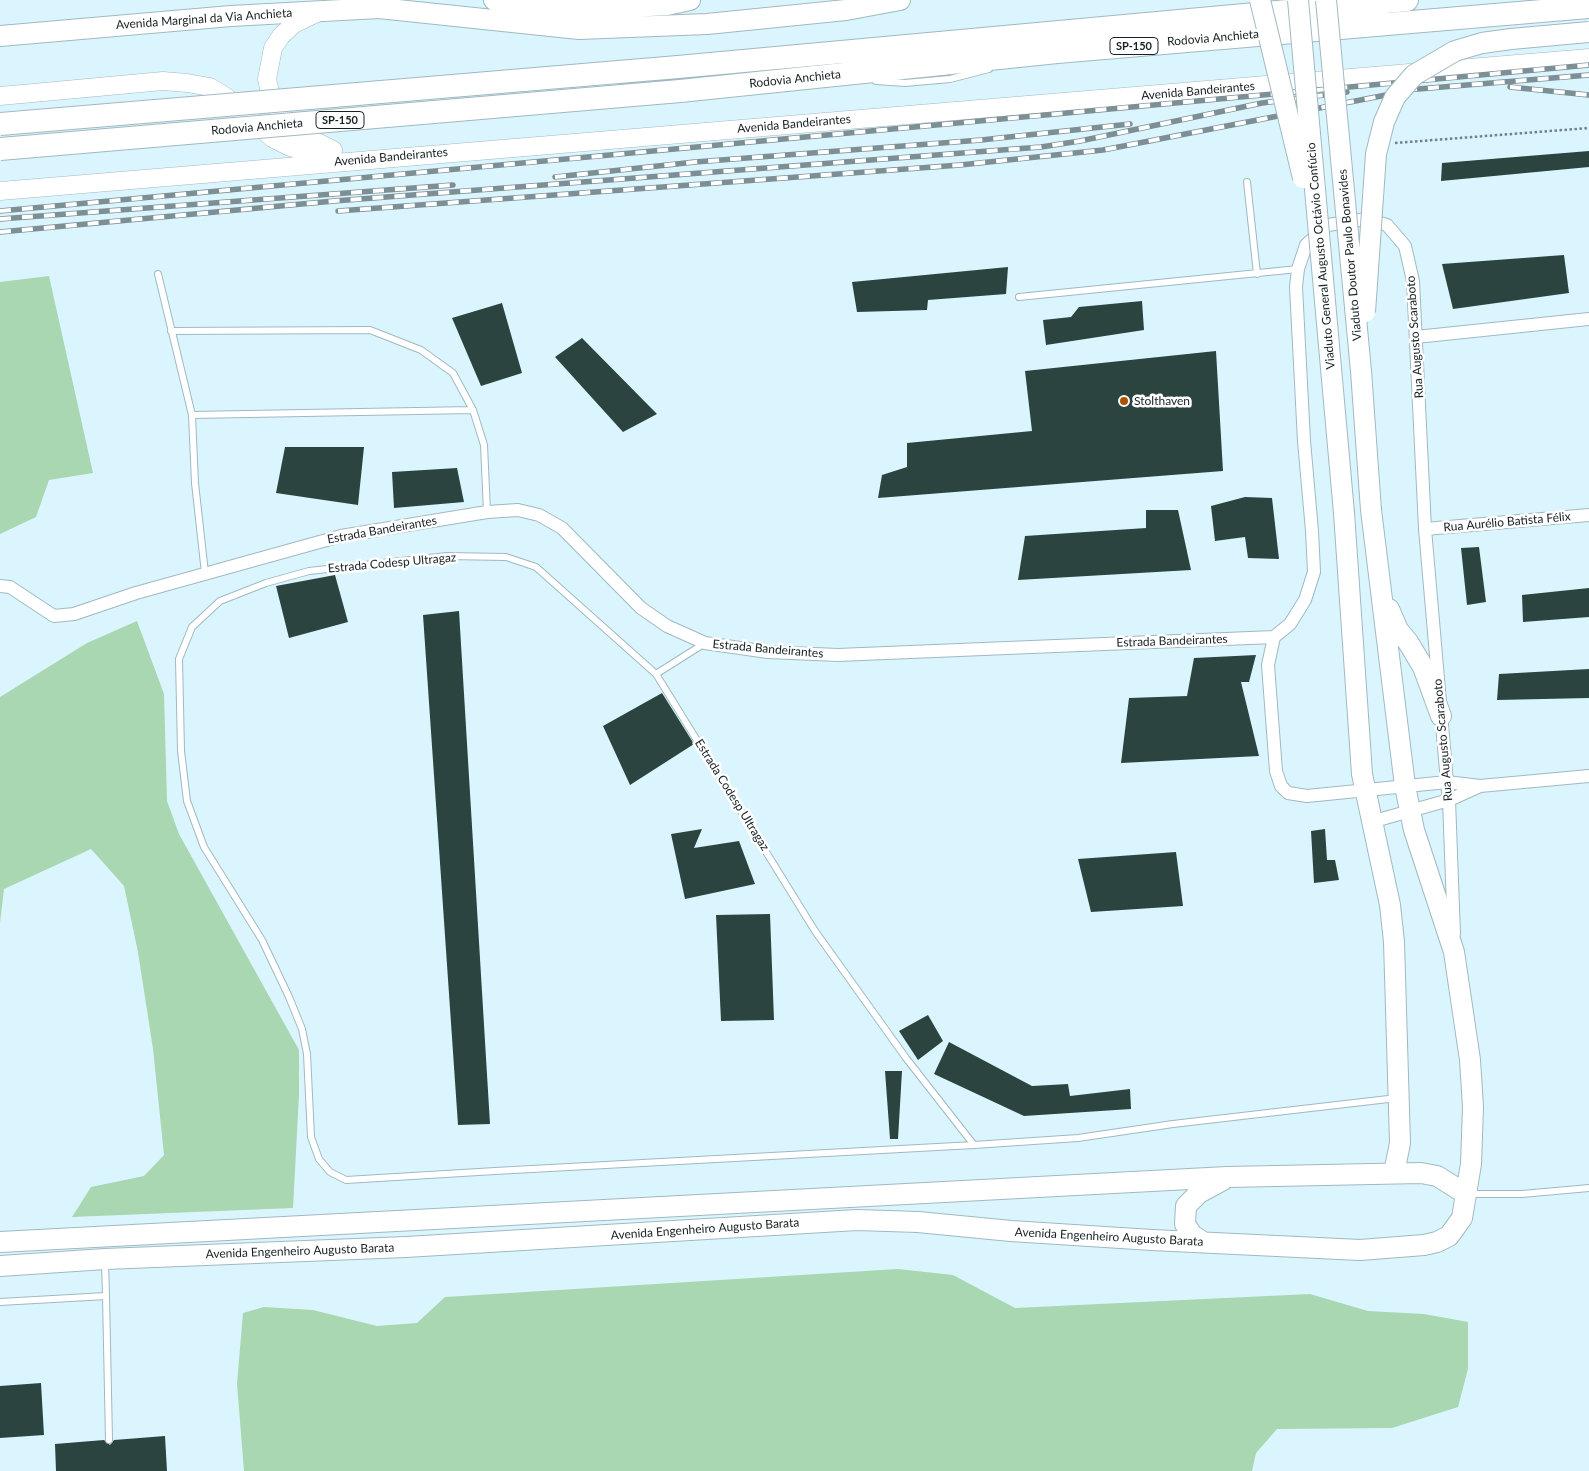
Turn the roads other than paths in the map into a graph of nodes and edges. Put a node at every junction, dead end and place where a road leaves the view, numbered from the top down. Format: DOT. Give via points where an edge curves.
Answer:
graph roads {
  1 [pos="494,0"];
  2 [pos="690,0"];
  3 [pos="900,0"];
  4 [pos="1260,0"];
  5 [pos="1298,0"];
  6 [pos="1326,0"];
  7 [pos="1408,0"];
  8 [pos="1589,7"];
  9 [pos="319,11"];
  10 [pos="1589,32"];
  11 [pos="0,36"];
  12 [pos="1057,52"];
  13 [pos="1589,58"];
  14 [pos="1004,66"];
  15 [pos="994,68"];
  16 [pos="827,76"];
  17 [pos="0,96"];
  18 [pos="0,124"];
  19 [pos="0,149"];
  20 [pos="361,159"];
  21 [pos="1247,182"];
  22 [pos="0,192"];
  23 [pos="1319,244"];
  24 [pos="1298,269"];
  25 [pos="158,274"];
  26 [pos="1257,274"];
  27 [pos="1019,297"];
  28 [pos="1589,319"];
  29 [pos="172,331"];
  30 [pos="1416,337"];
  31 [pos="1361,371"];
  32 [pos="473,410"];
  33 [pos="192,415"];
  34 [pos="1370,510"];
  35 [pos="487,512"];
  36 [pos="1589,516"];
  37 [pos="1425,529"];
  38 [pos="205,573"];
  39 [pos="0,586"];
  40 [pos="1381,587"];
  41 [pos="1274,637"];
  42 [pos="705,643"];
  43 [pos="656,674"];
  44 [pos="1442,716"];
  45 [pos="1589,776"];
  46 [pos="1447,782"];
  47 [pos="1405,786"];
  48 [pos="1480,786"];
  49 [pos="1364,791"];
  50 [pos="1449,800"];
  51 [pos="1410,811"];
  52 [pos="1371,822"];
  53 [pos="1454,952"];
  54 [pos="1398,1098"];
  55 [pos="974,1145"];
  56 [pos="1394,1173"];
  57 [pos="1227,1177"];
  58 [pos="1589,1188"];
  59 [pos="1466,1194"];
  60 [pos="0,1242"];
  61 [pos="1203,1242"];
  62 [pos="1409,1246"];
  63 [pos="105,1259"];
  64 [pos="0,1266"];
  65 [pos="106,1296"];
  66 [pos="0,1302"];
  67 [pos="109,1440"];
  1 -- 2 [label="main road" via="509,8 539,10 622,9"];
  3 -- 9 [label="main road, Avenida Marginal da Via Anchieta" via="750,21 579,29 408,9"];
  4 -- 23 [label="main road, bridge"];
  5 -- 23 [label="main road, Viaduto General Augusto Octávio Confúcio, bridge"];
  6 -- 31 [label="main road, Viaduto Doutor Paulo Bonavides, bridge"];
  7 -- 18 [label="highway, Rodovia Anchieta / SP-150, bridge"];
  8 -- 12 [label="highway, Rodovia Anchieta / SP-150"];
  9 -- 11 [label="main road, Avenida Marginal da Via Anchieta"];
  9 -- 20 [label="main road" via="294,24 273,48 267,79 271,97 280,114 297,132"];
  10 -- 31 [label="main road, bridge" via="1482,43 1455,51 1414,75 1395,97 1384,122 1376,154"];
  12 -- 14 [label="lane"];
  12 -- 16 [label="highway, Rodovia Anchieta / SP-150"];
  13 -- 20 [label="main road, Avenida Bandeirantes"];
  15 -- 16 [label="lane" via="950,79 905,83"];
  16 -- 19 [label="highway, Rodovia Anchieta / SP-150, bridge"];
  17 -- 20 [label="main road" via="163,81 210,87 272,138 290,147"];
  20 -- 22 [label="main road, Avenida Bandeirantes"];
  21 -- 26 [label="lane"];
  23 -- 49 [label="main road, Viaduto General Augusto Octávio Confúcio, bridge" via="1344,513"];
  24 -- 26 [label="lane"];
  24 -- 30 [label="street, Rua Augusto Scaraboto" via="1306,245 1328,225 1366,219 1387,224 1406,246 1413,281"];
  24 -- 41 [label="street, Rua Augusto Scaraboto" via="1296,287 1304,441 1314,572 1305,600 1290,624"];
  25 -- 29 [label="lane"];
  26 -- 27 [label="lane"];
  28 -- 30 [label="street"];
  29 -- 32 [label="lane" via="370,330 421,350 453,373"];
  29 -- 33 [label="lane"];
  30 -- 37 [label="street, Rua Augusto Scaraboto"];
  31 -- 34 [label="main road, Viaduto Doutor Paulo Bonavides, bridge"];
  32 -- 33 [label="lane"];
  32 -- 35 [label="lane" via="484,446"];
  33 -- 38 [label="lane"];
  34 -- 40 [label="main road, Rua Augusto Scaraboto"];
  35 -- 38 [label="street, Estrada Bandeirantes" via="341,536"];
  35 -- 42 [label="street, Estrada Bandeirantes" via="518,510 539,515 562,528 641,608 667,626"];
  36 -- 37 [label="street, Rua Aurélio Batista Félix"];
  37 -- 44 [label="street, Rua Augusto Scaraboto"];
  38 -- 39 [label="street, Estrada Bandeirantes" via="74,614 54,616 10,588"];
  40 -- 44 [label="main road" via="1395,625 1423,667"];
  40 -- 47 [label="main road, Rua Augusto Scaraboto"];
  41 -- 42 [label="street, Estrada Bandeirantes" via="838,655 768,652"];
  41 -- 49 [label="street" via="1268,665 1276,771 1281,786 1288,793 1307,796"];
  42 -- 43 [label="lane"];
  43 -- 55 [label="lane, Estrada Codesp Ultragaz" via="815,931 906,1058"];
  43 -- 55 [label="lane, Estrada Codesp Ultragaz" via="536,568 506,557 447,556 309,571 266,582 220,601 192,627 179,659 181,751 187,801 204,847 262,940 302,1029 308,1054 311,1138 319,1159 330,1172 346,1180"];
  44 -- 46 [label="street, Rua Augusto Scaraboto"];
  45 -- 48 [label="street"];
  46 -- 47 [label="street"];
  46 -- 48 [label="street"];
  46 -- 50 [label="street, Rua Augusto Scaraboto"];
  47 -- 49 [label="street"];
  47 -- 51 [label="main road, Rua Augusto Scaraboto"];
  48 -- 50 [label="street"];
  49 -- 52 [label="main road"];
  50 -- 51 [label="street"];
  50 -- 53 [label="street, Rua Augusto Scaraboto"];
  51 -- 52 [label="street"];
  51 -- 53 [label="main road, Rua Augusto Scaraboto"];
  52 -- 54 [label="main road" via="1389,897 1394,942"];
  53 -- 59 [label="main road, Rua Augusto Scaraboto" via="1470,1060 1473,1107"];
  54 -- 55 [label="lane" via="1078,1138"];
  54 -- 56 [label="main road" via="1400,1143"];
  56 -- 57 [label="main road, Avenida Engenheiro Augusto Barata"];
  56 -- 59 [label="main road, Avenida Engenheiro Augusto Barata" via="1437,1176"];
  57 -- 60 [label="main road, Avenida Engenheiro Augusto Barata"];
  57 -- 61 [label="main road" via="1199,1192 1186,1206 1185,1224 1192,1235"];
  58 -- 59 [label="lane" via="1522,1194"];
  59 -- 62 [label="main road, Rua Augusto Scaraboto" via="1462,1218 1449,1236 1437,1242"];
  61 -- 62 [label="main road, Avenida Engenheiro Augusto Barata" via="1360,1250"];
  61 -- 63 [label="main road, Avenida Engenheiro Augusto Barata" via="857,1220 406,1247"];
  63 -- 64 [label="main road, Avenida Engenheiro Augusto Barata"];
  63 -- 65 [label="lane"];
  65 -- 66 [label="lane"];
  65 -- 67 [label="lane"];
}
